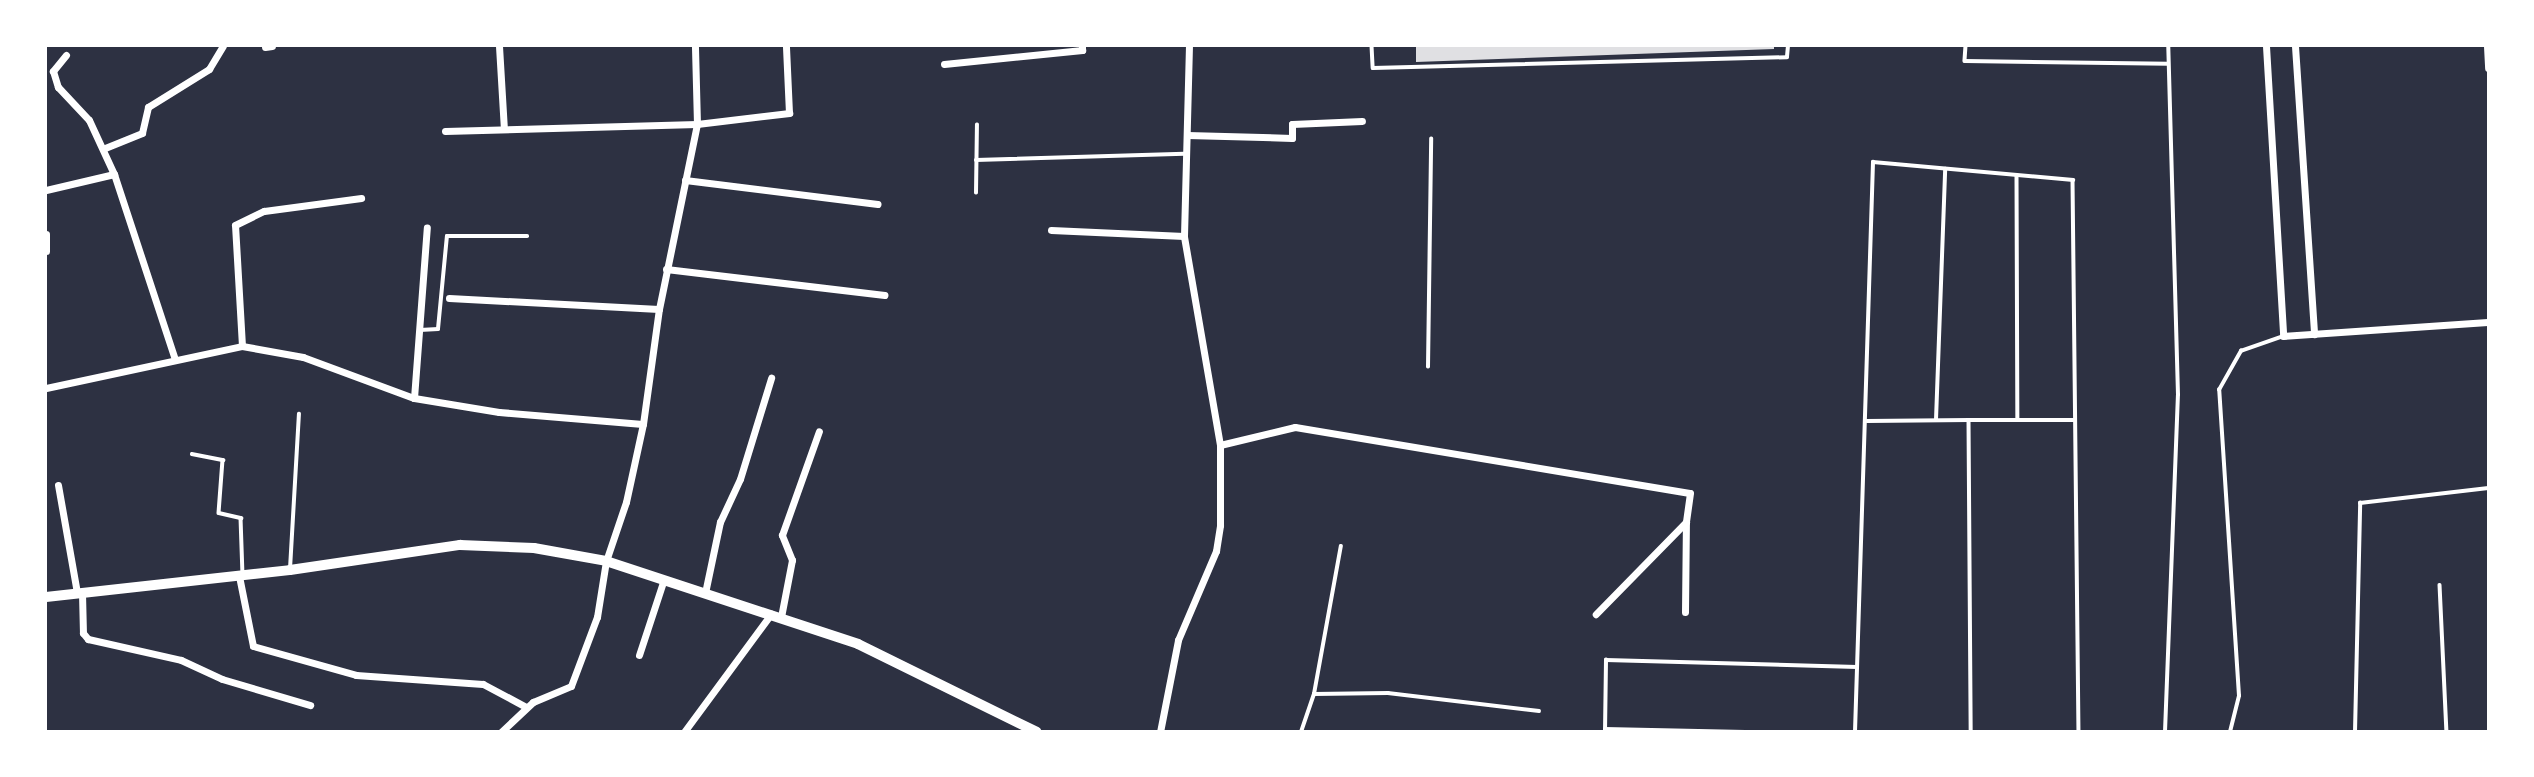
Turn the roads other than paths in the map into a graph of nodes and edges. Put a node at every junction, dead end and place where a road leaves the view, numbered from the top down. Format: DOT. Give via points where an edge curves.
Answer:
graph roads {
  1 [pos="223,46"];
  2 [pos="499,46"];
  3 [pos="695,46"];
  4 [pos="786,46"];
  5 [pos="1082,46"];
  6 [pos="1189,46"];
  7 [pos="1372,46"];
  8 [pos="1788,46"];
  9 [pos="1966,46"];
  10 [pos="2168,46"];
  11 [pos="2266,46"];
  12 [pos="2295,46"];
  13 [pos="2487,46"];
  14 [pos="66,55"];
  15 [pos="944,64"];
  16 [pos="2169,64"];
  17 [pos="2488,68"];
  18 [pos="1362,121"];
  19 [pos="696,124"];
  20 [pos="976,125"];
  21 [pos="504,129"];
  22 [pos="445,131"];
  23 [pos="1187,135"];
  24 [pos="1431,139"];
  25 [pos="104,148"];
  26 [pos="1186,154"];
  27 [pos="976,160"];
  28 [pos="1945,169"];
  29 [pos="114,174"];
  30 [pos="2017,175"];
  31 [pos="685,180"];
  32 [pos="46,190"];
  33 [pos="976,193"];
  34 [pos="361,198"];
  35 [pos="878,204"];
  36 [pos="427,227"];
  37 [pos="1051,230"];
  38 [pos="46,234"];
  39 [pos="527,236"];
  40 [pos="1184,236"];
  41 [pos="46,251"];
  42 [pos="666,270"];
  43 [pos="884,295"];
  44 [pos="450,298"];
  45 [pos="659,309"];
  46 [pos="2488,322"];
  47 [pos="421,330"];
  48 [pos="2314,334"];
  49 [pos="2283,336"];
  50 [pos="242,346"];
  51 [pos="175,359"];
  52 [pos="1428,367"];
  53 [pos="771,377"];
  54 [pos="46,388"];
  55 [pos="414,398"];
  56 [pos="299,414"];
  57 [pos="1969,420"];
  58 [pos="2018,420"];
  59 [pos="2076,420"];
  60 [pos="1867,421"];
  61 [pos="1936,421"];
  62 [pos="643,424"];
  63 [pos="819,431"];
  64 [pos="1220,444"];
  65 [pos="192,454"];
  66 [pos="58,485"];
  67 [pos="2488,488"];
  68 [pos="1686,522"];
  69 [pos="1341,546"];
  70 [pos="606,561"];
  71 [pos="290,570"];
  72 [pos="241,576"];
  73 [pos="664,579"];
  74 [pos="2440,585"];
  75 [pos="79,593"];
  76 [pos="705,593"];
  77 [pos="46,597"];
  78 [pos="1685,612"];
  79 [pos="1596,614"];
  80 [pos="776,615"];
  81 [pos="639,655"];
  82 [pos="1857,667"];
  83 [pos="1314,694"];
  84 [pos="310,705"];
  85 [pos="526,707"];
  86 [pos="1539,711"];
  87 [pos="1605,730"];
  88 [pos="501,732"];
  89 [pos="684,732"];
  90 [pos="1037,732"];
  91 [pos="1160,732"];
  92 [pos="1301,732"];
  93 [pos="1745,732"];
  94 [pos="1855,732"];
  95 [pos="1971,732"];
  96 [pos="2079,732"];
  97 [pos="2165,732"];
  98 [pos="2230,732"];
  99 [pos="2355,732"];
  100 [pos="2447,732"];
  1 -- 25 [label="street" via="209,69 148,107 142,133"];
  2 -- 21 [label="street"];
  3 -- 19 [label="street"];
  4 -- 19 [label="street" via="789,113"];
  5 -- 15 [label="street" via="1082,50"];
  6 -- 23 [label="street"];
  7 -- 8 [label="lane" via="1373,68 1787,57"];
  9 -- 16 [label="lane" via="1965,61"];
  10 -- 16 [label="lane"];
  11 -- 49 [label="street"];
  12 -- 48 [label="street"];
  13 -- 17 [label="street"];
  14 -- 25 [label="street" via="53,71 58,87 89,120"];
  16 -- 97 [label="lane" via="2178,396"];
  18 -- 23 [label="street" via="1292,124 1292,138"];
  19 -- 21 [label="street"];
  19 -- 31 [label="street"];
  20 -- 27 [label="lane"];
  21 -- 22 [label="street"];
  23 -- 26 [label="street"];
  24 -- 52 [label="lane"];
  25 -- 29 [label="street"];
  26 -- 27 [label="lane"];
  26 -- 40 [label="street"];
  27 -- 33 [label="lane"];
  28 -- 30 [label="lane"];
  28 -- 60 [label="lane" via="1872,162"];
  28 -- 61 [label="lane"];
  29 -- 32 [label="street"];
  29 -- 51 [label="street"];
  30 -- 58 [label="lane"];
  30 -- 59 [label="lane" via="2073,180"];
  31 -- 35 [label="street"];
  31 -- 42 [label="street"];
  34 -- 50 [label="street" via="264,211 235,225"];
  36 -- 47 [label="street"];
  37 -- 40 [label="street"];
  38 -- 41 [label="street"];
  39 -- 47 [label="lane" via="447,236 439,328"];
  40 -- 64 [label="street"];
  42 -- 43 [label="street"];
  42 -- 45 [label="street"];
  44 -- 45 [label="street"];
  45 -- 62 [label="street"];
  46 -- 48 [label="street"];
  47 -- 55 [label="street"];
  48 -- 49 [label="street"];
  49 -- 98 [label="lane" via="2241,351 2219,390 2239,696"];
  50 -- 51 [label="street"];
  50 -- 55 [label="street" via="303,356"];
  51 -- 54 [label="street"];
  53 -- 76 [label="street" via="740,479 720,522"];
  55 -- 62 [label="street" via="499,412"];
  56 -- 71 [label="lane"];
  57 -- 58 [label="lane"];
  57 -- 61 [label="lane"];
  57 -- 95 [label="lane"];
  58 -- 59 [label="lane"];
  59 -- 96 [label="lane"];
  60 -- 61 [label="lane"];
  60 -- 82 [label="lane"];
  62 -- 70 [label="street" via="626,502"];
  63 -- 80 [label="street" via="782,535 792,560"];
  64 -- 68 [label="street" via="1295,427 1690,493"];
  64 -- 91 [label="street" via="1216,551 1178,640"];
  65 -- 72 [label="lane" via="223,460 219,513 241,518"];
  66 -- 75 [label="street"];
  67 -- 99 [label="lane" via="2360,503"];
  68 -- 78 [label="street"];
  68 -- 79 [label="street"];
  69 -- 83 [label="lane"];
  70 -- 71 [label="street" via="534,548 460,545"];
  70 -- 73 [label="street"];
  70 -- 85 [label="street" via="597,617 571,686"];
  71 -- 72 [label="street"];
  72 -- 75 [label="street"];
  72 -- 85 [label="street" via="253,646 356,676 483,684"];
  73 -- 76 [label="street"];
  73 -- 81 [label="street"];
  74 -- 100 [label="lane"];
  75 -- 77 [label="street"];
  75 -- 84 [label="street" via="83,633 88,639 181,660 222,679"];
  76 -- 80 [label="street"];
  80 -- 89 [label="street"];
  80 -- 90 [label="street" via="858,644"];
  82 -- 87 [label="lane" via="1606,660"];
  82 -- 94 [label="lane"];
  83 -- 86 [label="lane" via="1388,693"];
  83 -- 92 [label="lane"];
  85 -- 88 [label="street"];
  87 -- 93 [label="lane"];
}
